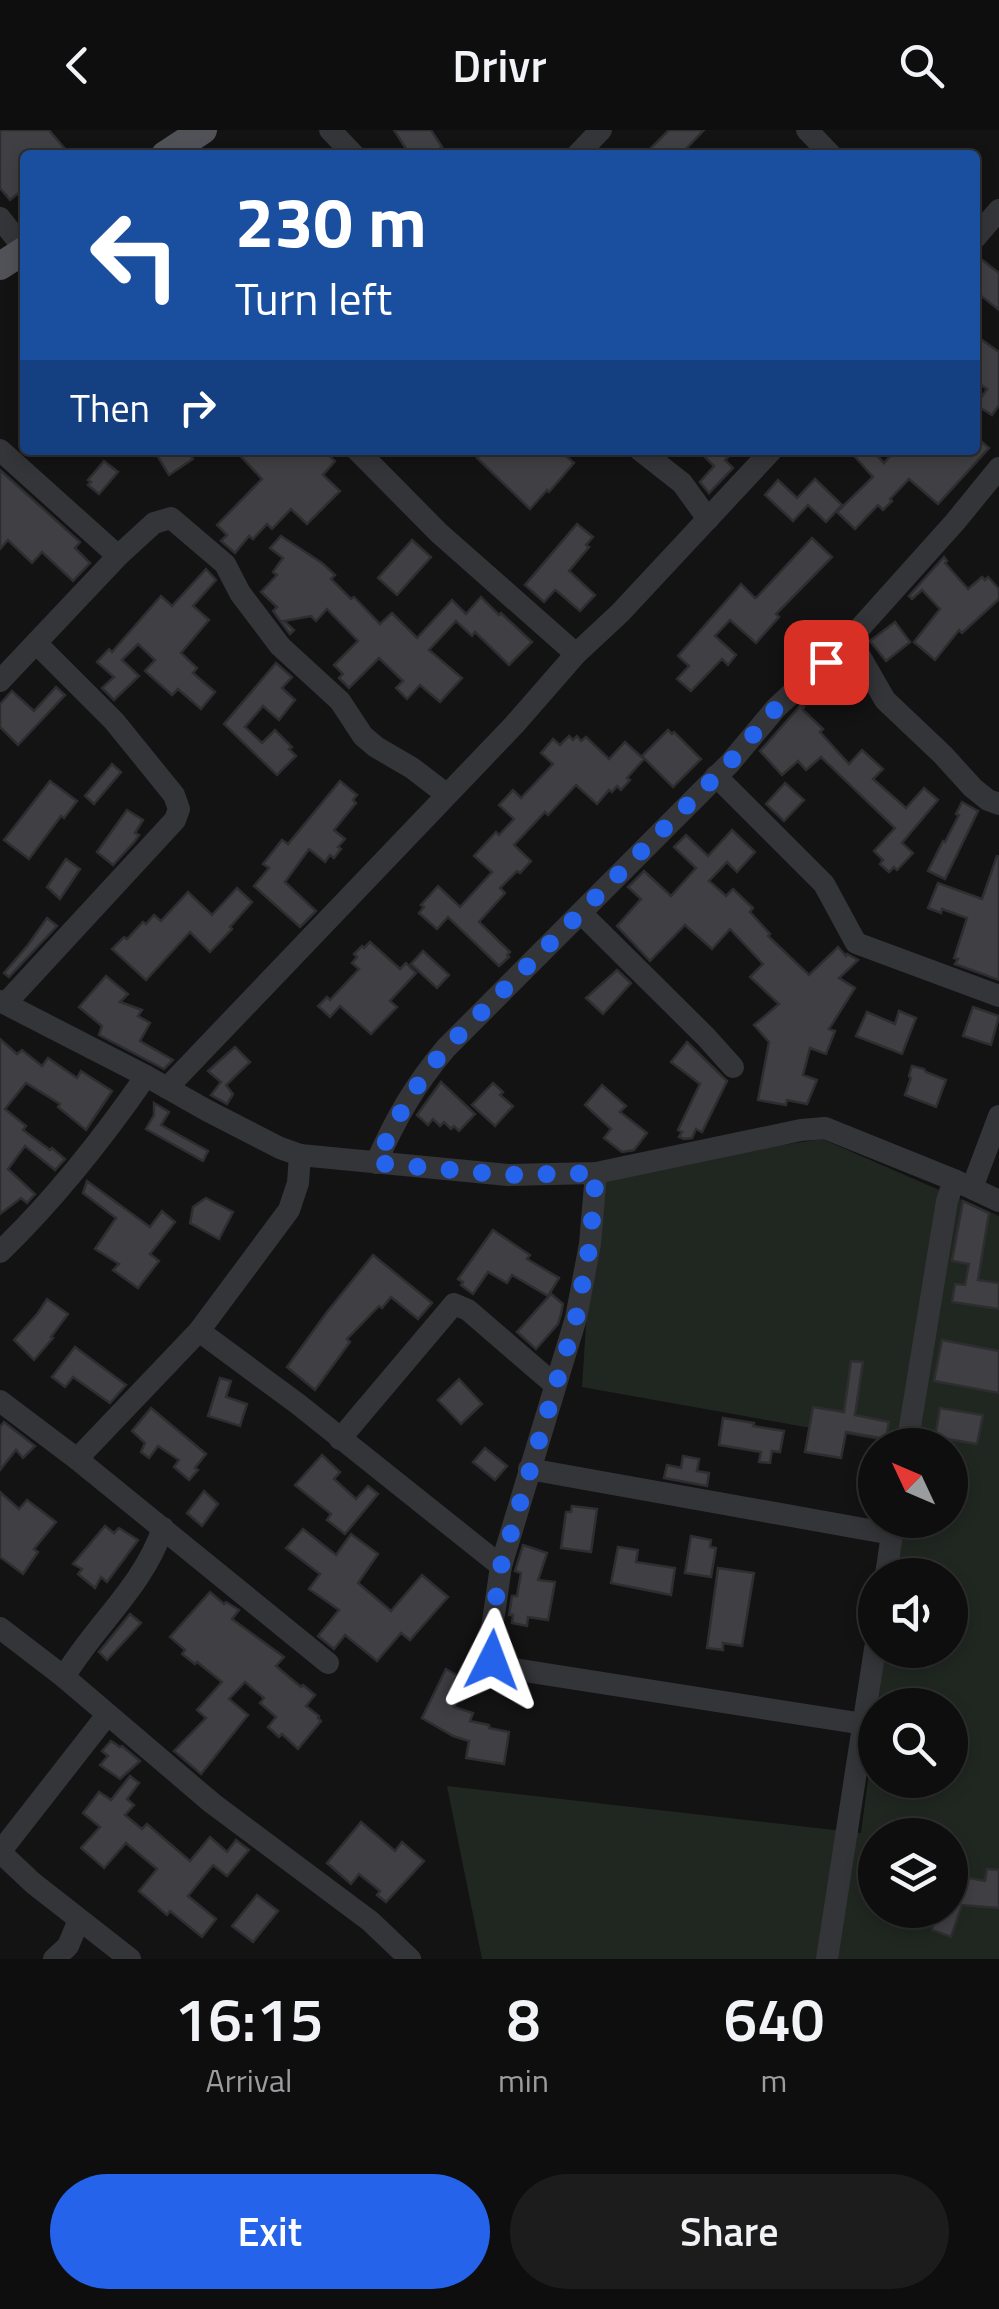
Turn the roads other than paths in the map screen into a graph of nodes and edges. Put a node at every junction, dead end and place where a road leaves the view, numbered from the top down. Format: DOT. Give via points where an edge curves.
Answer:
graph roads {
  1 [pos="203,130"];
  2 [pos="330,130"];
  3 [pos="601,130"];
  4 [pos="806,130"];
  5 [pos="171,144"];
  6 [pos="349,150"];
  7 [pos="582,150"];
  8 [pos="825,150"];
  9 [pos="999,210"];
  10 [pos="1,222"];
  11 [pos="980,232"];
  12 [pos="20,244"];
  13 [pos="0,450"];
  14 [pos="362,455"];
  15 [pos="646,455"];
  16 [pos="767,455"];
  17 [pos="999,468"];
  18 [pos="708,519"];
  19 [pos="118,556"];
  20 [pos="850,638"];
  21 [pos="36,643"];
  22 [pos="576,654"];
  23 [pos="0,681"];
  24 [pos="716,776"];
  25 [pos="446,794"];
  26 [pos="999,804"];
  27 [pos="581,913"];
  28 [pos="999,996"];
  29 [pos="3,1002"];
  30 [pos="733,1068"];
  31 [pos="156,1082"];
  32 [pos="999,1116"];
  33 [pos="300,1155"];
  34 [pos="376,1163"];
  35 [pos="596,1173"];
  36 [pos="963,1184"];
  37 [pos="999,1201"];
  38 [pos="0,1252"];
  39 [pos="198,1331"];
  40 [pos="555,1385"];
  41 [pos="0,1401"];
  42 [pos="910,1428"];
  43 [pos="340,1439"];
  44 [pos="77,1459"];
  45 [pos="529,1469"];
  46 [pos="858,1521"];
  47 [pos="163,1528"];
  48 [pos="501,1566"];
  49 [pos="0,1628"];
  50 [pos="328,1663"];
  51 [pos="64,1676"];
  52 [pos="107,1715"];
  53 [pos="858,1723"];
  54 [pos="858,1762"];
  55 [pos="0,1852"];
  56 [pos="79,1920"];
  57 [pos="54,1959"];
  58 [pos="130,1959"];
  59 [pos="410,1959"];
  60 [pos="827,1959"];
  1 -- 5 [label="main road"];
  2 -- 6 [label="street"];
  3 -- 7 [label="street"];
  4 -- 8 [label="street"];
  9 -- 11 [label="street"];
  10 -- 12 [label="street"];
  13 -- 19 [label="street"];
  14 -- 22 [label="street"];
  15 -- 18 [label="street" via="682,483"];
  16 -- 18 [label="street"];
  17 -- 20 [label="street"];
  18 -- 22 [label="street"];
  19 -- 21 [label="street"];
  19 -- 25 [label="street" via="154,523 172,518 225,564 280,646 340,701 363,736"];
  20 -- 24 [label="street"];
  20 -- 26 [label="street" via="885,700 972,788"];
  21 -- 23 [label="street"];
  21 -- 29 [label="street" via="114,721 179,809"];
  22 -- 25 [label="street"];
  24 -- 27 [label="street"];
  24 -- 28 [label="street" via="824,884 856,943"];
  25 -- 31 [label="street"];
  27 -- 30 [label="street"];
  27 -- 34 [label="street" via="423,1075"];
  29 -- 31 [label="street"];
  31 -- 33 [label="street"];
  31 -- 38 [label="street"];
  32 -- 36 [label="street"];
  33 -- 34 [label="street"];
  33 -- 39 [label="street" via="290,1210"];
  34 -- 35 [label="street" via="508,1175"];
  35 -- 36 [label="street" via="825,1128"];
  35 -- 40 [label="street" via="576,1318"];
  36 -- 37 [label="street"];
  36 -- 42 [label="street" via="944,1218"];
  39 -- 43 [label="street"];
  39 -- 44 [label="street"];
  40 -- 43 [label="street" via="454,1304"];
  40 -- 45 [label="street"];
  41 -- 44 [label="street"];
  43 -- 48 [label="street"];
  44 -- 47 [label="street"];
  45 -- 46 [label="street"];
  45 -- 48 [label="street"];
  47 -- 50 [label="street"];
  47 -- 51 [label="street" via="132,1588"];
  48 -- 53 [label="street" via="488,1649 500,1666"];
  49 -- 51 [label="street"];
  51 -- 52 [label="street"];
  52 -- 55 [label="street"];
  52 -- 59 [label="street"];
  54 -- 60 [label="street"];
  55 -- 56 [label="street"];
  56 -- 57 [label="street"];
  56 -- 58 [label="street"];
}
